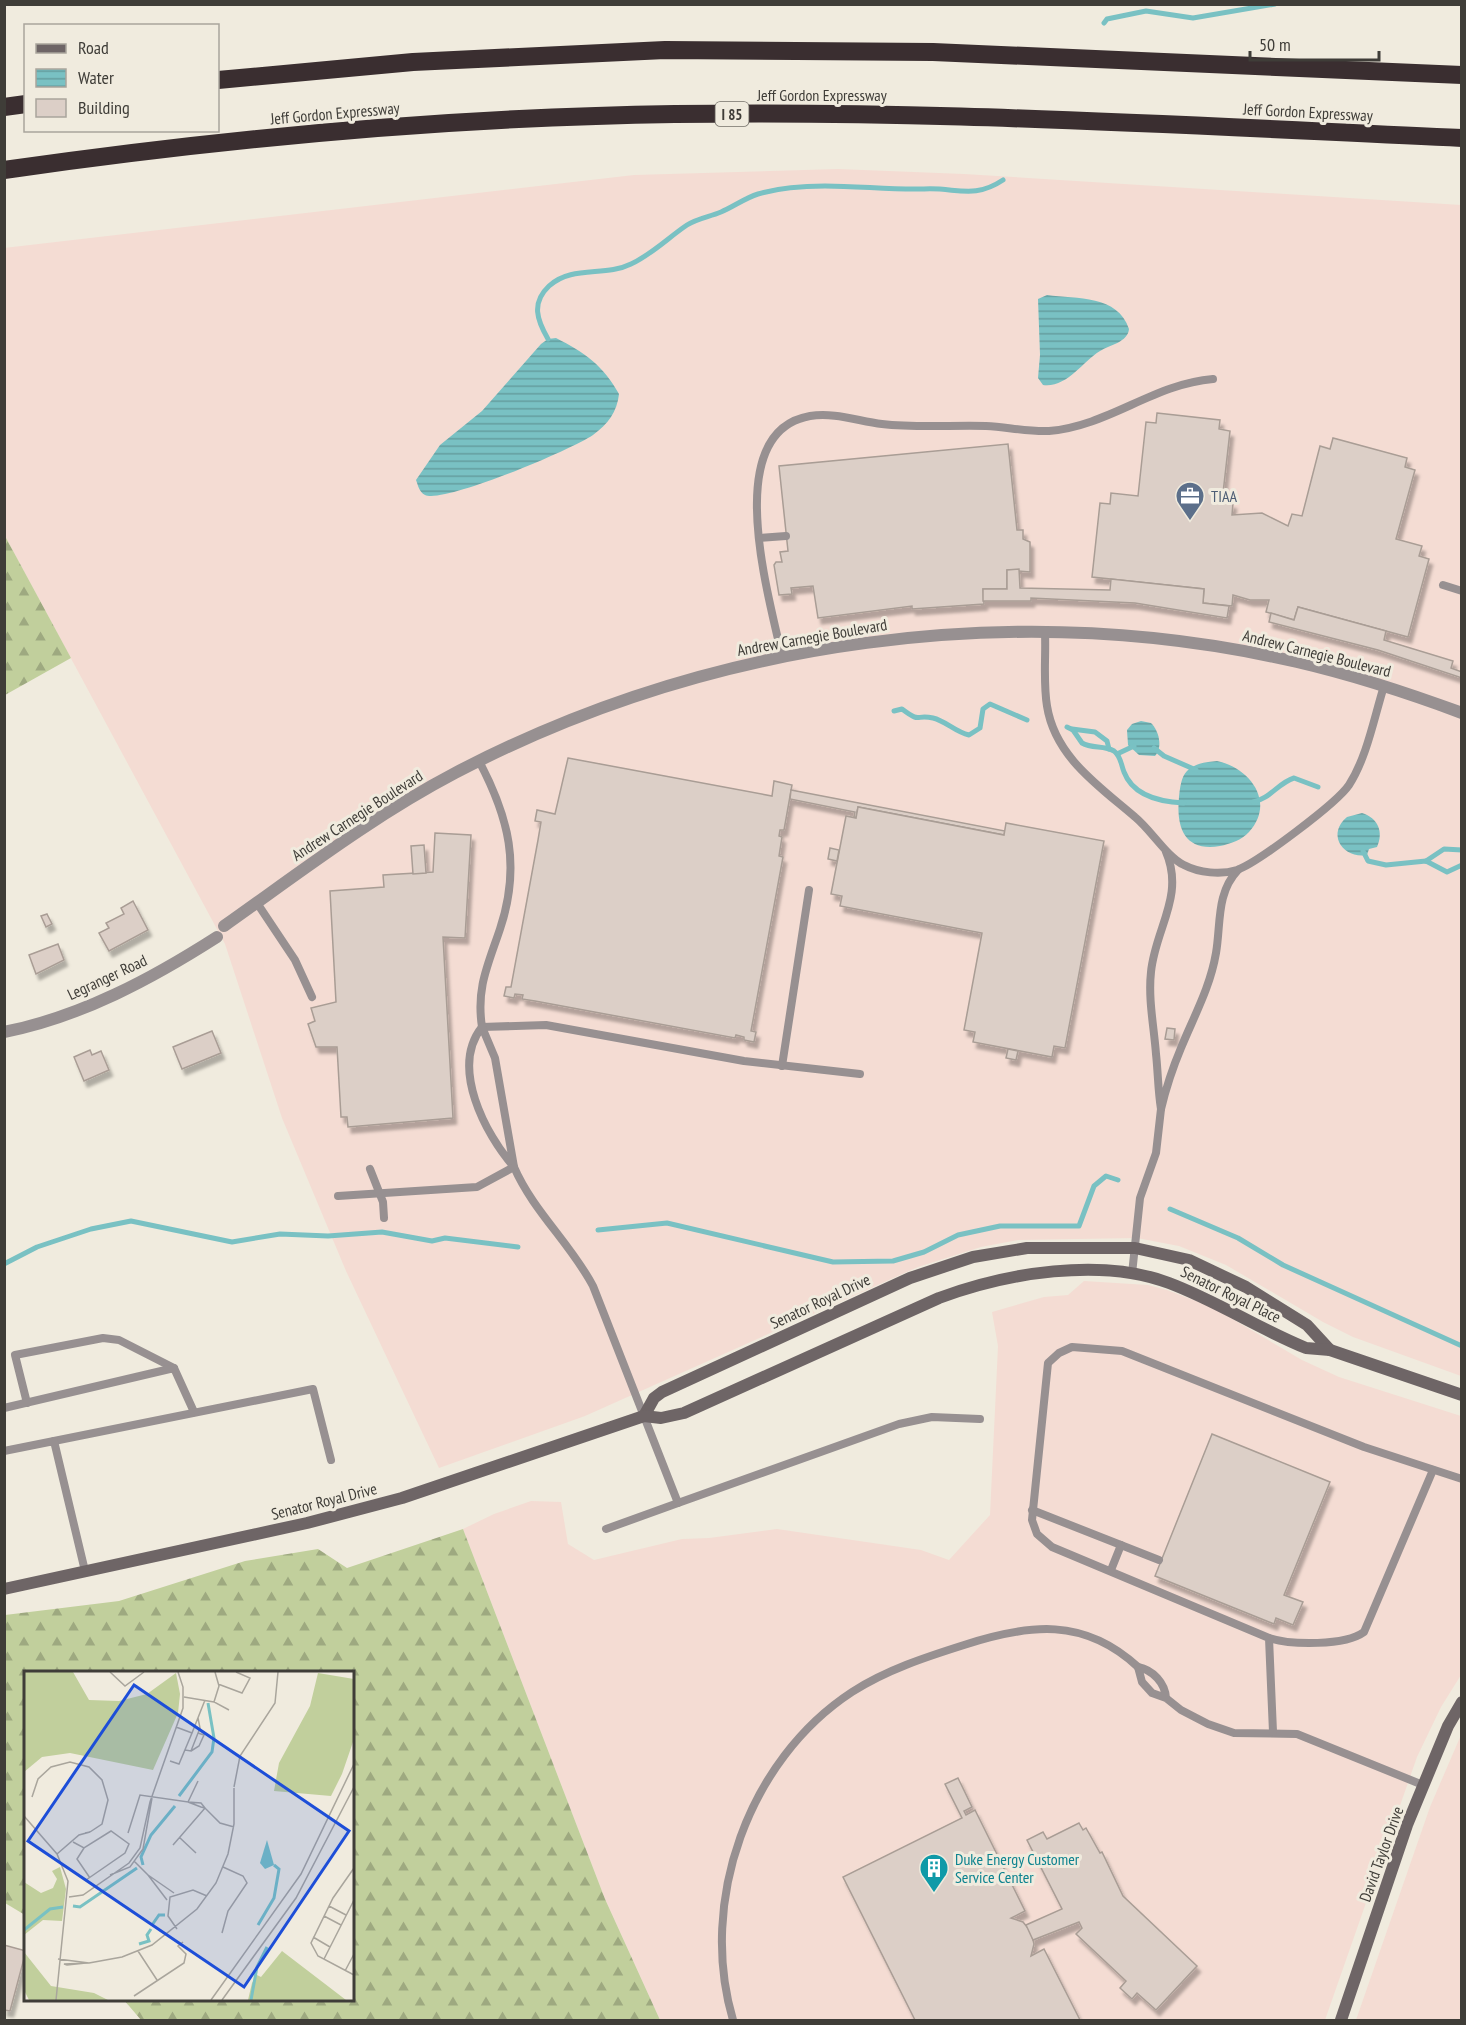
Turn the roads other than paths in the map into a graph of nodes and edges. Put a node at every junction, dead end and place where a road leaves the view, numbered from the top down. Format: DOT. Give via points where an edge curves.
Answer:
graph roads {
  1 [pos="1461,75"];
  2 [pos="219,80"];
  3 [pos="24,104"];
  4 [pos="4,107"];
  5 [pos="1461,138"];
  6 [pos="4,170"];
  7 [pos="1213,379"];
  8 [pos="786,536"];
  9 [pos="760,538"];
  10 [pos="1443,585"];
  11 [pos="1461,591"];
  12 [pos="1046,633"];
  13 [pos="782,657"];
  14 [pos="1384,686"];
  15 [pos="1461,713"];
  16 [pos="479,761"];
  17 [pos="1161,843"];
  18 [pos="1241,868"];
  19 [pos="809,890"];
  20 [pos="257,903"];
  21 [pos="220,932"];
  22 [pos="312,997"];
  23 [pos="482,1027"];
  24 [pos="4,1032"];
  25 [pos="782,1066"];
  26 [pos="860,1074"];
  27 [pos="1161,1109"];
  28 [pos="514,1167"];
  29 [pos="370,1169"];
  30 [pos="380,1193"];
  31 [pos="338,1196"];
  32 [pos="384,1218"];
  33 [pos="1027,1248"];
  34 [pos="1135,1248"];
  35 [pos="1132,1274"];
  36 [pos="1008,1278"];
  37 [pos="1330,1350"];
  38 [pos="174,1368"];
  39 [pos="1461,1395"];
  40 [pos="27,1403"];
  41 [pos="4,1408"];
  42 [pos="194,1412"];
  43 [pos="644,1416"];
  44 [pos="980,1419"];
  45 [pos="54,1441"];
  46 [pos="4,1451"];
  47 [pos="331,1460"];
  48 [pos="1433,1470"];
  49 [pos="1461,1479"];
  50 [pos="678,1503"];
  51 [pos="1032,1510"];
  52 [pos="606,1529"];
  53 [pos="1121,1545"];
  54 [pos="1159,1560"];
  55 [pos="1111,1570"];
  56 [pos="85,1571"];
  57 [pos="4,1589"];
  58 [pos="1269,1638"];
  59 [pos="1138,1667"];
  60 [pos="1166,1698"];
  61 [pos="1461,1702"];
  62 [pos="1273,1732"];
  63 [pos="1423,1785"];
  64 [pos="733,2020"];
  65 [pos="1341,2020"];
  1 -- 2 [label="highway" via="933,52 664,50 414,62"];
  3 -- 4 [label="highway"];
  5 -- 6 [label="highway, Jeff Gordon Expressway / I 85" via="977,116 608,115 325,133"];
  7 -- 9 [label="lane" via="1174,385 1101,418 1048,431 881,424 823,415 801,418 777,434 760,462"];
  8 -- 9 [label="lane"];
  9 -- 13 [label="lane"];
  10 -- 11 [label="lane"];
  12 -- 13 [label="street, Andrew Carnegie Boulevard" via="917,637"];
  12 -- 14 [label="street, Andrew Carnegie Boulevard" via="1200,644 1296,662"];
  12 -- 17 [label="lane" via="1047,708 1062,748 1080,770"];
  13 -- 16 [label="street, Andrew Carnegie Boulevard" via="676,682 635,696"];
  14 -- 15 [label="street, Andrew Carnegie Boulevard"];
  14 -- 18 [label="lane" via="1354,776 1345,790 1324,810"];
  16 -- 20 [label="street, Andrew Carnegie Boulevard" via="380,816"];
  16 -- 23 [label="lane" via="504,817 511,869 505,912 480,990"];
  17 -- 18 [label="lane" via="1176,860 1190,868 1222,873"];
  17 -- 27 [label="lane" via="1169,859 1173,886 1172,903 1151,971"];
  18 -- 27 [label="lane" via="1225,892 1208,988 1181,1048"];
  19 -- 25 [label="lane"];
  20 -- 21 [label="street, Andrew Carnegie Boulevard"];
  20 -- 22 [label="lane" via="295,960"];
  21 -- 24 [label="street, Legranger Road" via="108,998 49,1021"];
  23 -- 25 [label="lane" via="546,1025"];
  23 -- 28 [label="lane" via="498,1068"];
  23 -- 28 [label="lane" via="468,1051 471,1077 485,1127"];
  25 -- 26 [label="lane"];
  27 -- 34 [label="lane" via="1156,1154 1140,1198"];
  28 -- 30 [label="lane" via="477,1187"];
  28 -- 43 [label="lane" via="538,1208 588,1275"];
  29 -- 30 [label="lane"];
  30 -- 31 [label="lane"];
  30 -- 32 [label="lane"];
  33 -- 34 [label="street, Senator Royal Place"];
  33 -- 43 [label="street, Senator Royal Drive" via="973,1257 910,1278 662,1392"];
  34 -- 35 [label="lane"];
  34 -- 37 [label="street, Senator Royal Place" via="1189,1260 1228,1278 1307,1325"];
  35 -- 36 [label="street, Senator Royal Place" via="1075,1271"];
  35 -- 37 [label="street, Senator Royal Place" via="1192,1292 1306,1348"];
  36 -- 43 [label="street, Senator Royal Drive" via="957,1291 917,1307 684,1413 661,1418"];
  37 -- 39 [label="street, Senator Royal Place"];
  38 -- 40 [label="lane"];
  38 -- 40 [label="lane" via="118,1340 103,1338 15,1355"];
  38 -- 42 [label="lane"];
  40 -- 41 [label="lane"];
  42 -- 45 [label="lane"];
  42 -- 47 [label="lane" via="313,1389"];
  43 -- 50 [label="lane"];
  43 -- 56 [label="street, Senator Royal Drive" via="402,1498"];
  44 -- 50 [label="lane" via="932,1418 899,1424"];
  45 -- 46 [label="lane"];
  45 -- 56 [label="lane"];
  48 -- 49 [label="lane"];
  48 -- 51 [label="lane" via="1281,1415 1136,1355 1072,1347 1052,1358 1046,1370"];
  48 -- 58 [label="lane" via="1364,1632 1342,1641"];
  50 -- 52 [label="lane"];
  51 -- 53 [label="lane"];
  51 -- 55 [label="lane" via="1034,1528 1046,1543"];
  53 -- 54 [label="lane"];
  53 -- 55 [label="lane"];
  55 -- 58 [label="lane"];
  56 -- 57 [label="street, Senator Royal Drive"];
  58 -- 62 [label="lane"];
  59 -- 60 [label="lane" via="1152,1673 1162,1684"];
  59 -- 60 [label="lane" via="1142,1682 1156,1696"];
  59 -- 64 [label="lane" via="1110,1646 1078,1633 1051,1628 1016,1630 899,1668 852,1692 825,1713 774,1772 750,1811 736,1846 723,1922 725,1985"];
  60 -- 62 [label="lane" via="1190,1716 1222,1730 1244,1734"];
  61 -- 63 [label="street, David Taylor Drive"];
  62 -- 63 [label="lane" via="1297,1734"];
  63 -- 65 [label="street, David Taylor Drive"];
}
